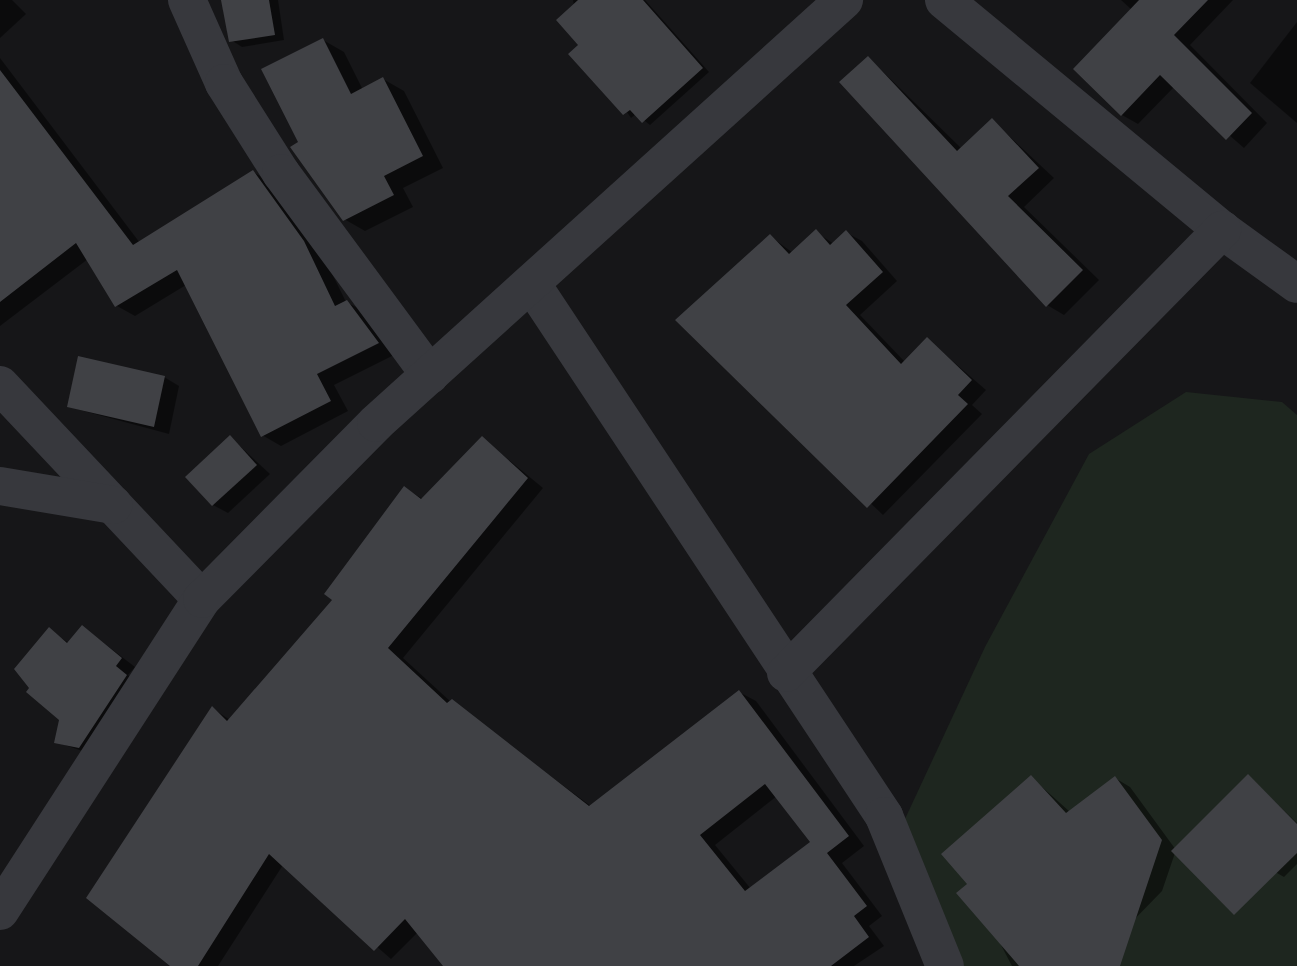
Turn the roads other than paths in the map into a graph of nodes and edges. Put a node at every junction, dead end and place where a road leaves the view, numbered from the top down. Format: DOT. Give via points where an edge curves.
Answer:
graph roads {
  1 [pos="187,0"];
  2 [pos="844,0"];
  3 [pos="944,0"];
  4 [pos="1222,230"];
  5 [pos="1297,284"];
  6 [pos="533,286"];
  7 [pos="430,375"];
  8 [pos="0,385"];
  9 [pos="0,486"];
  10 [pos="113,505"];
  11 [pos="202,599"];
  12 [pos="786,673"];
  13 [pos="0,911"];
  14 [pos="945,966"];
  1 -- 7 [label="street" via="224,83 281,173"];
  2 -- 6 [label="street"];
  3 -- 4 [label="street"];
  4 -- 5 [label="street"];
  4 -- 12 [label="street"];
  6 -- 7 [label="street"];
  6 -- 12 [label="street"];
  7 -- 11 [label="street"];
  8 -- 10 [label="street"];
  9 -- 10 [label="street"];
  10 -- 11 [label="street"];
  11 -- 13 [label="street"];
  12 -- 14 [label="street" via="884,816"];
}
